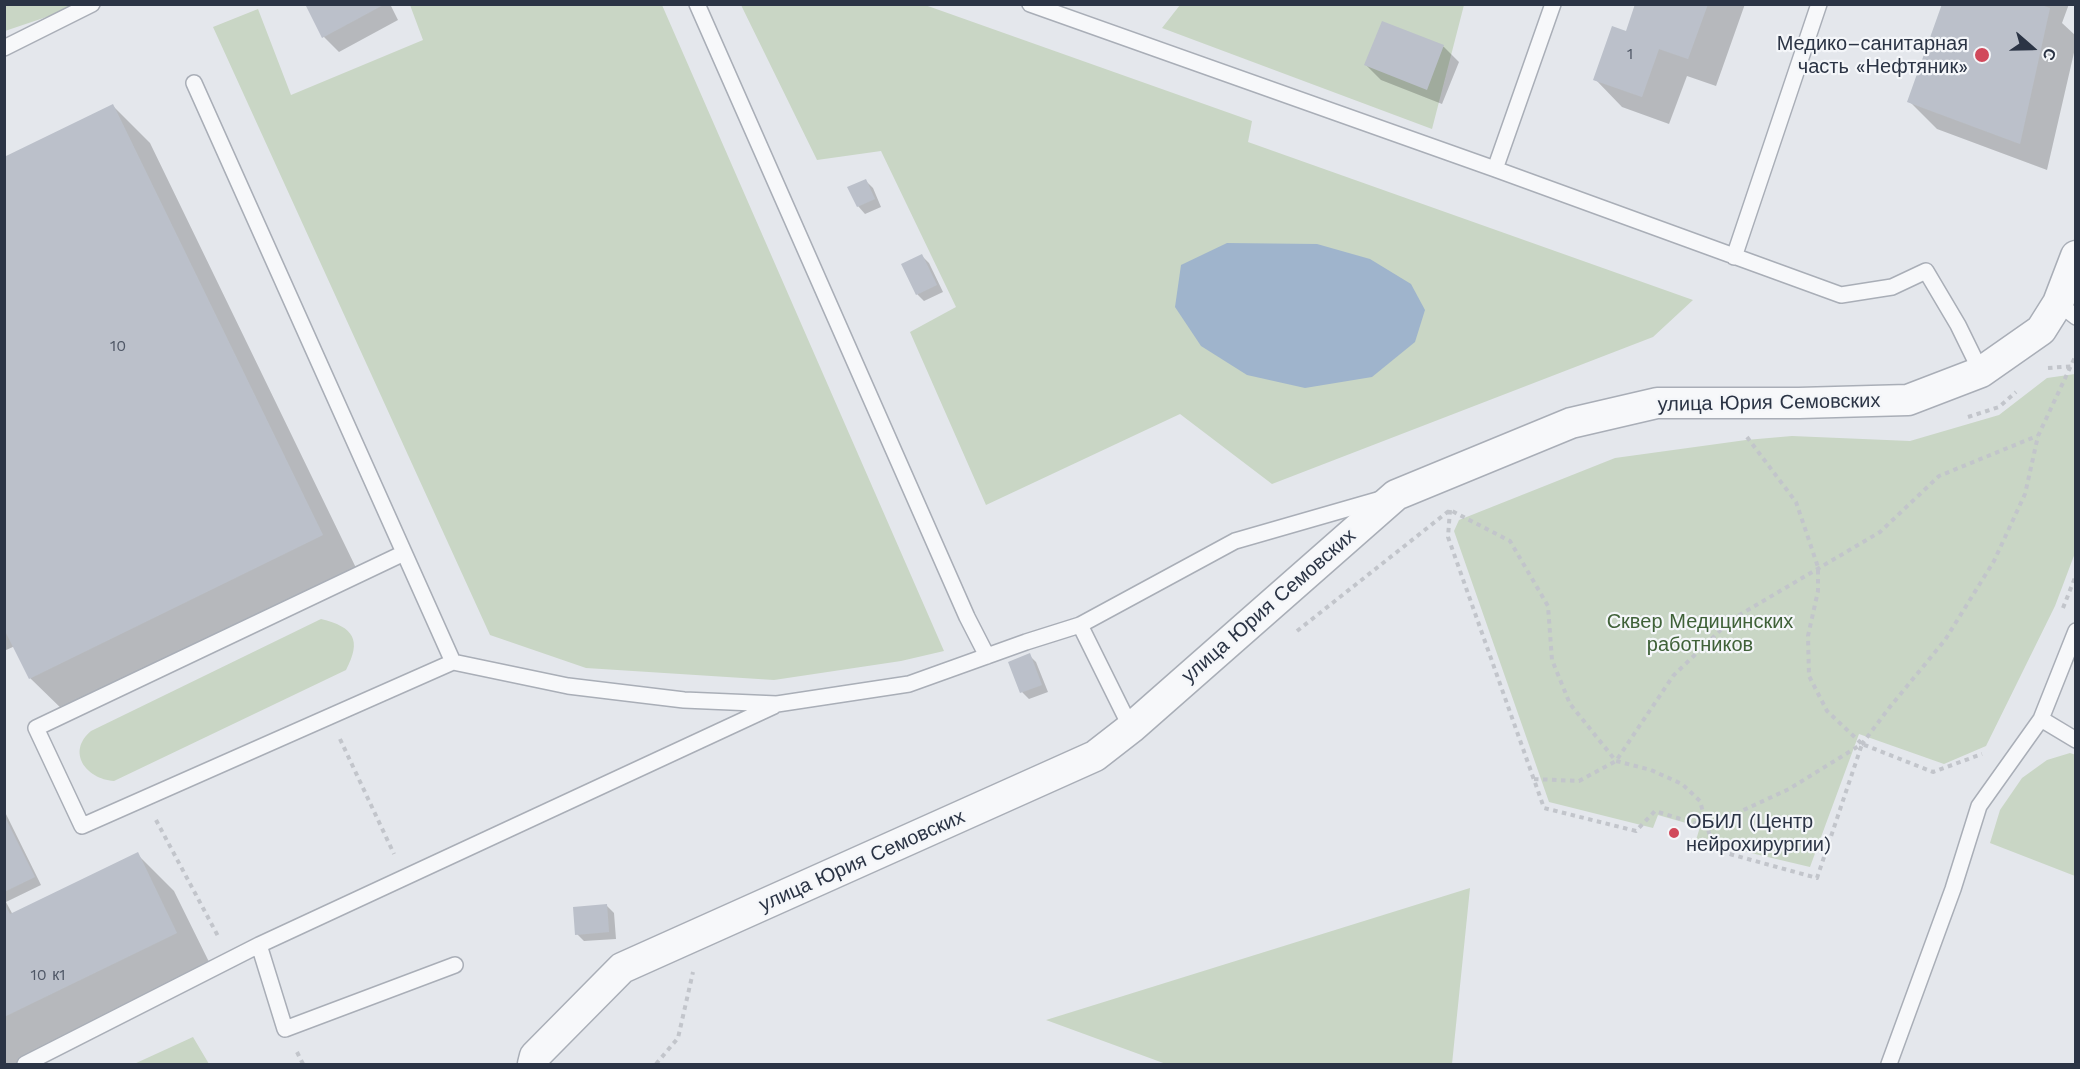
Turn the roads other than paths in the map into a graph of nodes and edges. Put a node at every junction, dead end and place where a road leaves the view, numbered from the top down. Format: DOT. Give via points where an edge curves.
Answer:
graph roads {
  1 [pos="92,4"];
  2 [pos="697,4"];
  3 [pos="1030,4"];
  4 [pos="1553,4"];
  5 [pos="1819,4"];
  6 [pos="4,48"];
  7 [pos="194,83"];
  8 [pos="1495,169"];
  9 [pos="2076,256"];
  10 [pos="1734,257"];
  11 [pos="2067,310"];
  12 [pos="1981,372"];
  13 [pos="1396,495"];
  14 [pos="404,553"];
  15 [pos="1080,625"];
  16 [pos="2076,631"];
  17 [pos="987,656"];
  18 [pos="453,662"];
  19 [pos="777,704"];
  20 [pos="2041,719"];
  21 [pos="1131,728"];
  22 [pos="2076,740"];
  23 [pos="259,945"];
  24 [pos="455,965"];
  25 [pos="25,1065"];
  26 [pos="533,1065"];
  27 [pos="1889,1065"];
  1 -- 6 [label="lane"];
  2 -- 17 [label="lane"];
  3 -- 8 [label="lane"];
  4 -- 8 [label="lane"];
  5 -- 10 [label="lane"];
  7 -- 14 [label="lane"];
  8 -- 10 [label="lane"];
  9 -- 11 [label="street, улица Юрия Семовских"];
  10 -- 12 [label="lane" via="1841,295 1892,287 1926,271"];
  11 -- 12 [label="street, улица Юрия Семовских"];
  12 -- 13 [label="street, улица Юрия Семовских" via="1908,400 1657,403 1571,423"];
  13 -- 15 [label="lane" via="1235,542"];
  13 -- 21 [label="street, улица Юрия Семовских"];
  14 -- 18 [label="lane"];
  14 -- 18 [label="lane" via="36,728 82,826"];
  15 -- 17 [label="lane"];
  15 -- 21 [label="lane"];
  16 -- 20 [label="lane"];
  17 -- 19 [label="lane" via="909,684"];
  18 -- 19 [label="lane" via="568,686 684,700"];
  19 -- 23 [label="lane"];
  20 -- 22 [label="lane"];
  20 -- 27 [label="lane" via="1979,806"];
  21 -- 26 [label="street, улица Юрия Семовских" via="1095,756 1069,769 622,968 535,1056"];
  23 -- 24 [label="lane" via="285,1029"];
  23 -- 25 [label="lane"];
}
